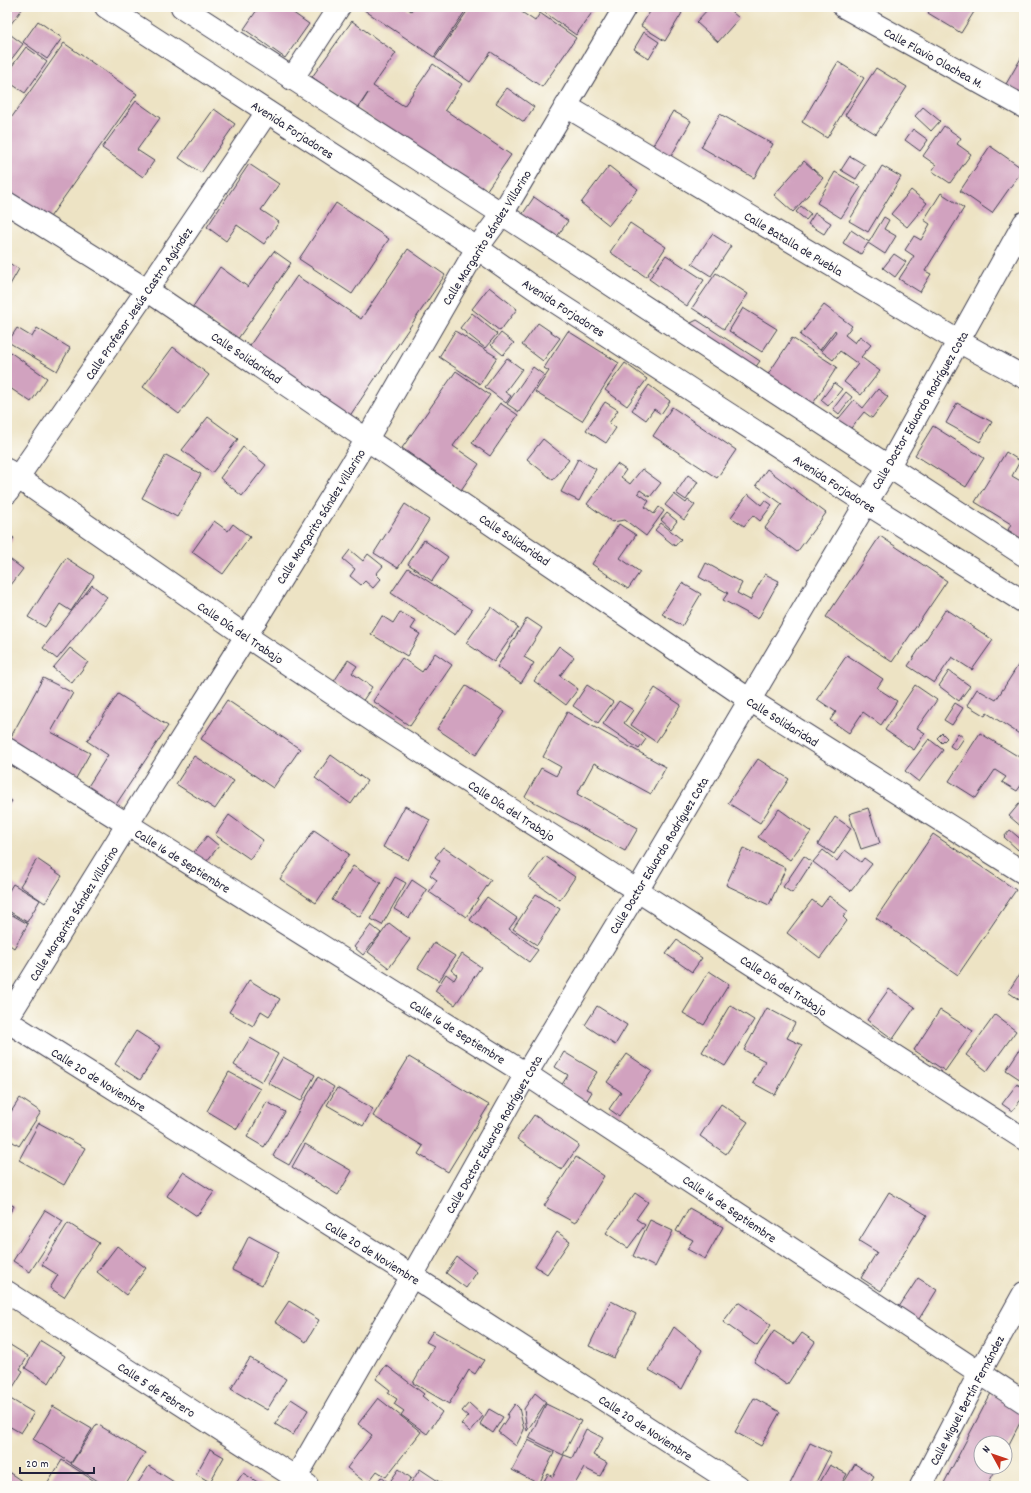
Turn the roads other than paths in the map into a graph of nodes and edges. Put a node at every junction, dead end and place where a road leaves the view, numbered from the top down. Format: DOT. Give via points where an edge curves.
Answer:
graph roads {
  1 [pos="106,7"];
  2 [pos="182,7"];
  3 [pos="339,7"];
  4 [pos="625,7"];
  5 [pos="844,7"];
  6 [pos="292,79"];
  7 [pos="566,106"];
  8 [pos="1024,108"];
  9 [pos="267,112"];
  10 [pos="7,204"];
  11 [pos="502,214"];
  12 [pos="1024,223"];
  13 [pos="477,248"];
  14 [pos="147,290"];
  15 [pos="958,341"];
  16 [pos="1024,377"];
  17 [pos="367,439"];
  18 [pos="889,466"];
  19 [pos="11,480"];
  20 [pos="866,503"];
  21 [pos="1024,555"];
  22 [pos="1024,602"];
  23 [pos="246,636"];
  24 [pos="750,700"];
  25 [pos="7,749"];
  26 [pos="127,825"];
  27 [pos="1024,873"];
  28 [pos="637,891"];
  29 [pos="7,1020"];
  30 [pos="526,1074"];
  31 [pos="1024,1139"];
  32 [pos="412,1276"];
  33 [pos="7,1292"];
  34 [pos="1024,1293"];
  35 [pos="979,1374"];
  36 [pos="1024,1402"];
  37 [pos="298,1483"];
  38 [pos="738,1486"];
  39 [pos="921,1486"];
  1 -- 9 [label="street, Avenida Forjadores"];
  2 -- 6 [label="street"];
  3 -- 6 [label="street"];
  4 -- 7 [label="street, Calle Margarito Sández Villarino"];
  5 -- 8 [label="street, Calle Flavio Olachea M."];
  6 -- 11 [label="street"];
  7 -- 11 [label="street, Calle Margarito Sández Villarino"];
  7 -- 15 [label="street, Calle Batalla de Puebla"];
  9 -- 13 [label="street, Avenida Forjadores"];
  9 -- 14 [label="street, Calle Profesor Jesús Castro Agúndez"];
  10 -- 14 [label="street, Calle Solidaridad"];
  11 -- 13 [label="street, Calle Margarito Sández Villarino"];
  11 -- 18 [label="street"];
  12 -- 15 [label="street, Calle Doctor Eduardo Rodríguez Cota"];
  13 -- 17 [label="street, Calle Margarito Sández Villarino"];
  13 -- 20 [label="street, Avenida Forjadores" via="534,288"];
  14 -- 17 [label="street, Calle Solidaridad"];
  14 -- 19 [label="street, Calle Profesor Jesús Castro Agúndez"];
  15 -- 16 [label="street, Calle Batalla de Puebla"];
  15 -- 18 [label="street, Calle Doctor Eduardo Rodríguez Cota"];
  17 -- 23 [label="street, Calle Margarito Sández Villarino"];
  17 -- 24 [label="street, Calle Solidaridad"];
  18 -- 20 [label="street, Calle Doctor Eduardo Rodríguez Cota"];
  18 -- 21 [label="street"];
  19 -- 23 [label="street, Calle Día del Trabajo"];
  20 -- 22 [label="street, Avenida Forjadores"];
  20 -- 24 [label="street, Calle Doctor Eduardo Rodríguez Cota"];
  23 -- 26 [label="street, Calle Margarito Sández Villarino"];
  23 -- 28 [label="street, Calle Día del Trabajo" via="391,733"];
  24 -- 27 [label="street, Calle Solidaridad"];
  24 -- 28 [label="street, Calle Doctor Eduardo Rodríguez Cota"];
  25 -- 26 [label="street, Calle 16 de Septiembre"];
  26 -- 29 [label="street, Calle Margarito Sández Villarino"];
  26 -- 30 [label="street, Calle 16 de Septiembre"];
  28 -- 30 [label="street, Calle Doctor Eduardo Rodríguez Cota"];
  28 -- 31 [label="street, Calle Día del Trabajo"];
  29 -- 32 [label="street, Calle 20 de Noviembre"];
  30 -- 32 [label="street, Calle Doctor Eduardo Rodríguez Cota"];
  30 -- 35 [label="street, Calle 16 de Septiembre"];
  32 -- 37 [label="street, Calle Doctor Eduardo Rodríguez Cota"];
  32 -- 38 [label="street, Calle 20 de Noviembre"];
  33 -- 37 [label="street, Calle 5 de Febrero"];
  34 -- 35 [label="street, Calle Miguel Bertín Fernández"];
  35 -- 36 [label="street, Calle 16 de Septiembre"];
  35 -- 39 [label="street, Calle Miguel Bertín Fernández"];
}
